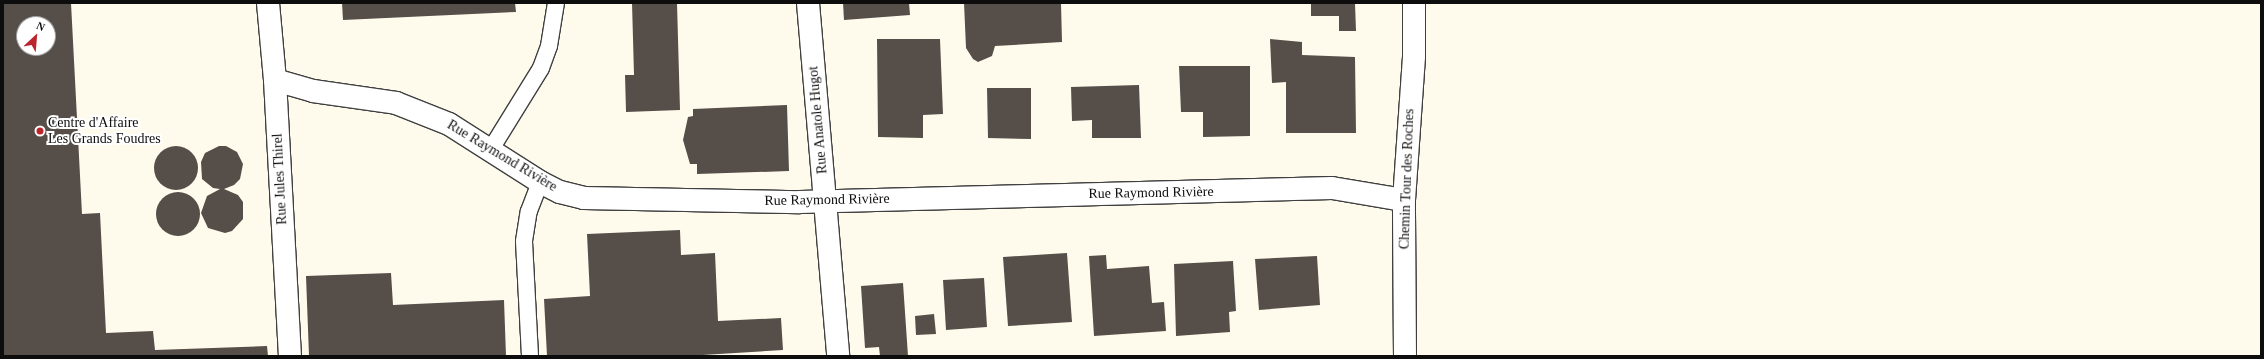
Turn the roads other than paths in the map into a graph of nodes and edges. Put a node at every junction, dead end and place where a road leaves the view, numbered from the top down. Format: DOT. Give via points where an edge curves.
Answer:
graph roads {
  1 [pos="268,3"];
  2 [pos="556,3"];
  3 [pos="808,3"];
  4 [pos="1414,3"];
  5 [pos="275,80"];
  6 [pos="491,149"];
  7 [pos="540,182"];
  8 [pos="824,200"];
  9 [pos="1404,200"];
  10 [pos="290,356"];
  11 [pos="530,356"];
  12 [pos="838,356"];
  13 [pos="1405,356"];
  1 -- 5 [label="street, Rue Jules Thirel"];
  2 -- 6 [label="lane" via="550,46 541,68"];
  3 -- 8 [label="street, Rue Anatole Hugot"];
  4 -- 9 [label="street, Chemin Tour des Roches" via="1414,56"];
  5 -- 6 [label="street, Rue Raymond Rivière" via="313,91 396,103 449,124"];
  5 -- 10 [label="street, Rue Jules Thirel"];
  6 -- 7 [label="street, Rue Raymond Rivière"];
  7 -- 8 [label="street, Rue Raymond Rivière" via="560,192 584,198"];
  7 -- 11 [label="lane" via="529,211 524,241"];
  8 -- 9 [label="street, Rue Raymond Rivière" via="1332,188"];
  8 -- 12 [label="street, Rue Anatole Hugot"];
  9 -- 13 [label="street, Chemin Tour des Roches"];
}
